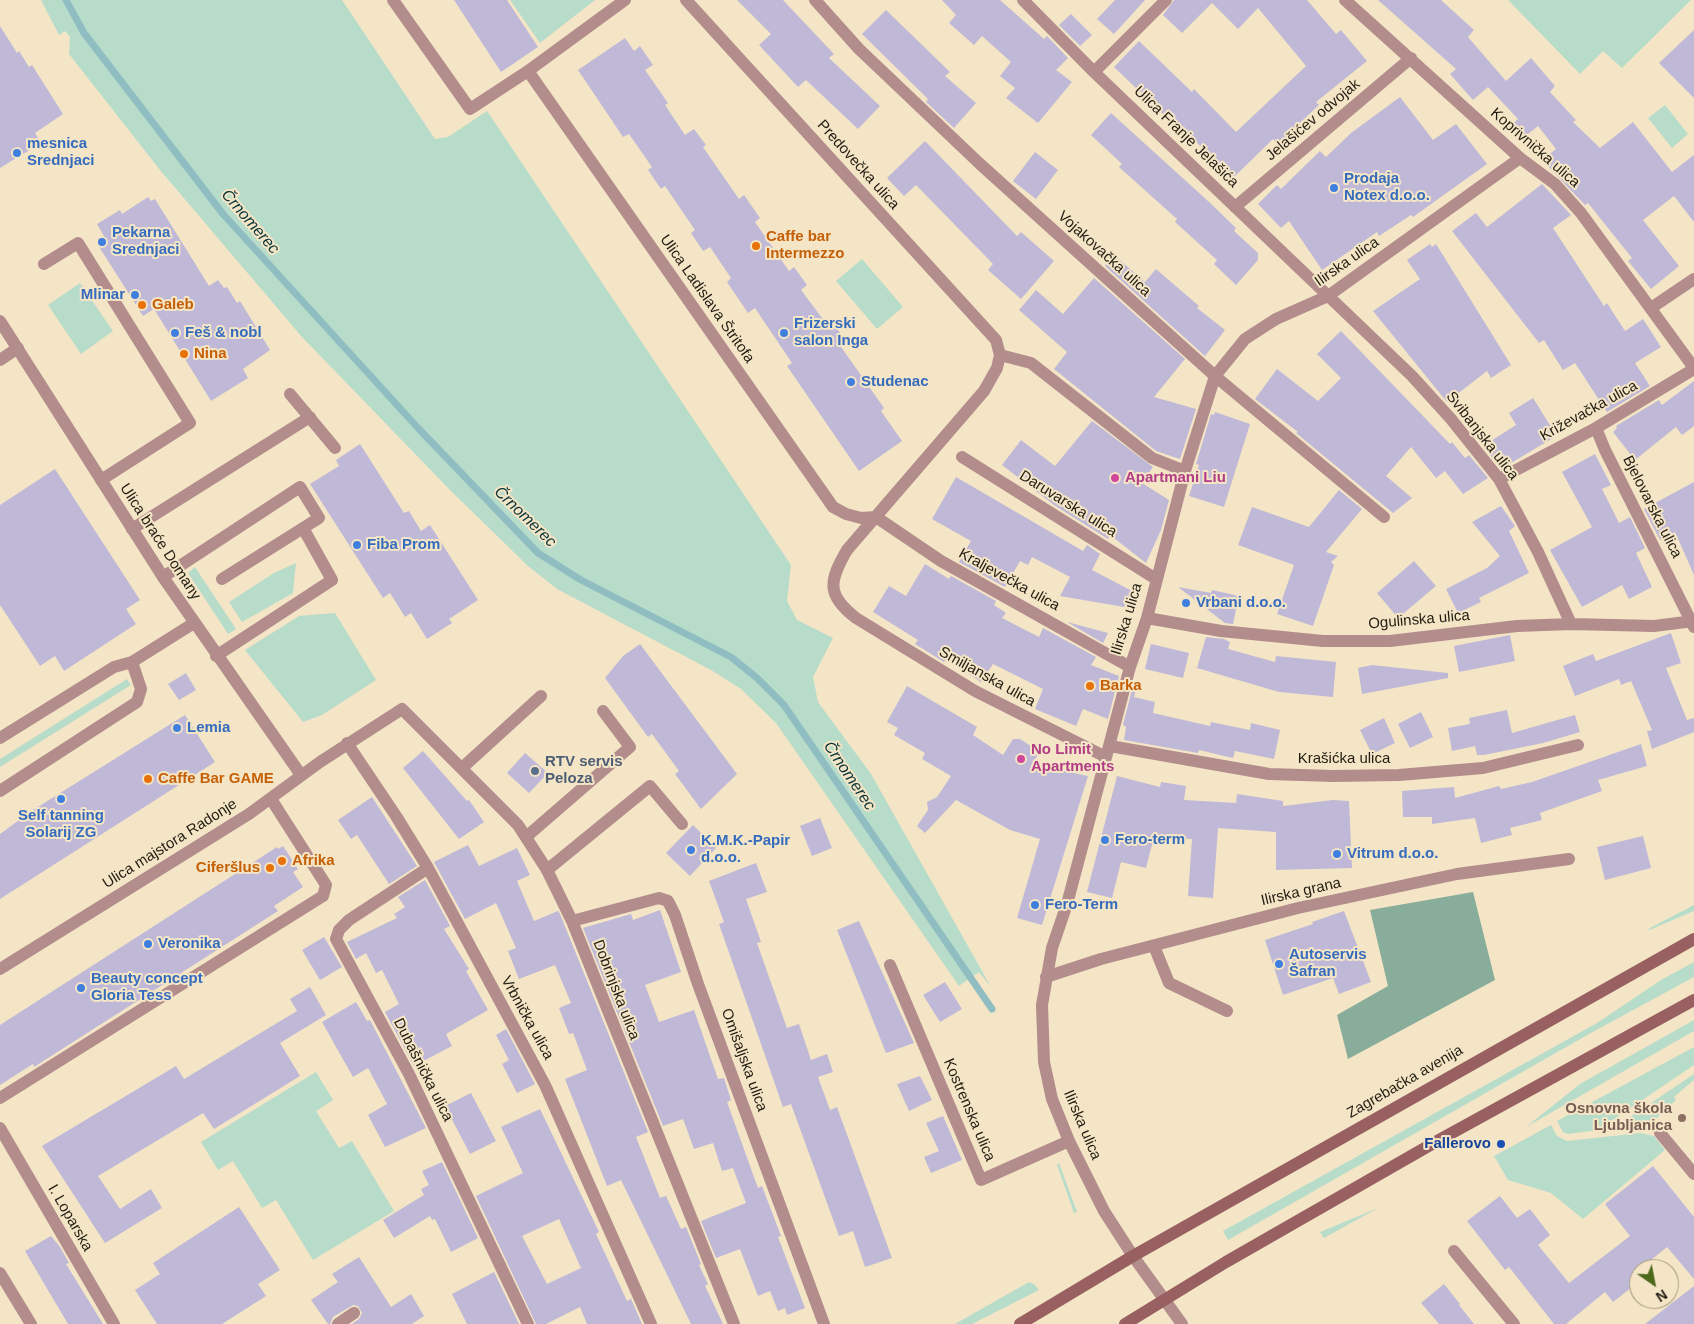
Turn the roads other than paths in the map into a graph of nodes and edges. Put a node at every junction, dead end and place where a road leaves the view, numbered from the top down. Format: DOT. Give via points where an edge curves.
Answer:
graph roads {
  1 [pos="393,0"];
  2 [pos="625,0"];
  3 [pos="686,0"];
  4 [pos="815,0"];
  5 [pos="1023,0"];
  6 [pos="1166,0"];
  7 [pos="1345,0"];
  8 [pos="1411,58"];
  9 [pos="528,71"];
  10 [pos="1094,72"];
  11 [pos="1520,158"];
  12 [pos="1235,207"];
  13 [pos="44,264"];
  14 [pos="1694,279"];
  15 [pos="1328,296"];
  16 [pos="1652,308"];
  17 [pos="0,321"];
  18 [pos="18,348"];
  19 [pos="1000,355"];
  20 [pos="0,360"];
  21 [pos="1694,369"];
  22 [pos="1215,376"];
  23 [pos="290,394"];
  24 [pos="310,417"];
  25 [pos="1596,428"];
  26 [pos="335,448"];
  27 [pos="962,457"];
  28 [pos="1185,471"];
  29 [pos="1499,479"];
  30 [pos="101,480"];
  31 [pos="876,517"];
  32 [pos="1384,518"];
  33 [pos="302,528"];
  34 [pos="132,529"];
  35 [pos="163,577"];
  36 [pos="1156,579"];
  37 [pos="222,580"];
  38 [pos="1147,618"];
  39 [pos="194,623"];
  40 [pos="1693,623"];
  41 [pos="1571,624"];
  42 [pos="216,656"];
  43 [pos="132,662"];
  44 [pos="1130,666"];
  45 [pos="541,696"];
  46 [pos="402,709"];
  47 [pos="602,711"];
  48 [pos="0,738"];
  49 [pos="347,743"];
  50 [pos="1578,745"];
  51 [pos="1108,751"];
  52 [pos="462,768"];
  53 [pos="301,775"];
  54 [pos="0,791"];
  55 [pos="271,799"];
  56 [pos="682,824"];
  57 [pos="526,837"];
  58 [pos="1569,860"];
  59 [pos="428,868"];
  60 [pos="547,870"];
  61 [pos="572,922"];
  62 [pos="1694,938"];
  63 [pos="1154,946"];
  64 [pos="890,965"];
  65 [pos="0,969"];
  66 [pos="1046,976"];
  67 [pos="1694,1000"];
  68 [pos="1227,1011"];
  69 [pos="0,1098"];
  70 [pos="0,1128"];
  71 [pos="1660,1133"];
  72 [pos="1069,1141"];
  73 [pos="1694,1174"];
  74 [pos="1454,1251"];
  75 [pos="1133,1256"];
  76 [pos="0,1273"];
  77 [pos="1164,1299"];
  78 [pos="354,1313"];
  79 [pos="31,1324"];
  80 [pos="114,1324"];
  81 [pos="338,1324"];
  82 [pos="528,1324"];
  83 [pos="651,1324"];
  84 [pos="734,1324"];
  85 [pos="824,1324"];
  86 [pos="1020,1324"];
  87 [pos="1125,1324"];
  88 [pos="1182,1324"];
  89 [pos="1514,1324"];
  1 -- 9 [label="street" via="470,109"];
  2 -- 9 [label="street"];
  3 -- 19 [label="street, Predovečka ulica" via="996,340"];
  4 -- 22 [label="street, Vojakovačka ulica" via="860,49 980,164"];
  5 -- 10 [label="street, Ulica Franje Jelašića"];
  6 -- 10 [label="street"];
  7 -- 8 [label="street, Koprivnička ulica"];
  8 -- 11 [label="street, Koprivnička ulica"];
  8 -- 12 [label="street, Jelašićev odvojak"];
  9 -- 31 [label="street, Ulica Ladislava Štritofa" via="833,507 861,518"];
  10 -- 12 [label="street, Ulica Franje Jelašića"];
  11 -- 15 [label="street, Ilirska ulica"];
  11 -- 16 [label="street, Koprivnička ulica" via="1555,184 1581,213"];
  12 -- 15 [label="street, Ulica Franje Jelašića"];
  13 -- 30 [label="street" via="78,242 190,423"];
  14 -- 16 [label="street"];
  15 -- 22 [label="street, Ilirska ulica" via="1257,330 1236,349"];
  15 -- 29 [label="street, Svibanjska ulica" via="1412,376"];
  16 -- 21 [label="street, Koprivnička ulica"];
  17 -- 18 [label="street, Ulica braće Domany"];
  18 -- 20 [label="street"];
  18 -- 30 [label="street, Ulica braće Domany"];
  19 -- 28 [label="street" via="1031,363 1152,458"];
  19 -- 31 [label="street" via="997,368 984,391"];
  21 -- 25 [label="street, Križevačka ulica"];
  22 -- 28 [label="street, Ilirska ulica"];
  22 -- 32 [label="street, Vojakovačka ulica"];
  23 -- 24 [label="street"];
  24 -- 26 [label="street"];
  24 -- 34 [label="street"];
  25 -- 29 [label="street, Križevačka ulica"];
  25 -- 40 [label="street, Bjelovarska ulica"];
  27 -- 36 [label="street, Daruvarska ulica"];
  28 -- 36 [label="street, Ilirska ulica"];
  29 -- 41 [label="street, Svibanjska ulica"];
  30 -- 34 [label="street, Ulica braće Domany"];
  31 -- 44 [label="street, Kraljevečka ulica" via="941,561"];
  31 -- 51 [label="street, Smiljanska ulica" via="847,550 837,567 834,594 841,606 975,691"];
  33 -- 35 [label="street" via="320,518 300,487"];
  33 -- 37 [label="street"];
  33 -- 42 [label="street" via="332,580"];
  34 -- 35 [label="street, Ulica braće Domany"];
  35 -- 39 [label="street, Ulica braće Domany"];
  36 -- 38 [label="street, Ilirska ulica"];
  38 -- 41 [label="street, Ogulinska ulica" via="1221,632 1323,641 1390,641 1517,626"];
  38 -- 44 [label="street, Ilirska ulica"];
  39 -- 42 [label="street, Ulica braće Domany"];
  39 -- 43 [label="street"];
  40 -- 41 [label="street, Ogulinska ulica" via="1654,626"];
  42 -- 53 [label="street, Ulica braće Domany"];
  43 -- 48 [label="street" via="114,667"];
  43 -- 54 [label="street" via="141,689 137,702"];
  44 -- 51 [label="street, Ilirska ulica"];
  45 -- 52 [label="street"];
  46 -- 49 [label="street, Ulica majstora Radonje"];
  46 -- 52 [label="street, Dobrinjska ulica"];
  47 -- 57 [label="street" via="630,747"];
  49 -- 53 [label="street, Ulica majstora Radonje"];
  49 -- 59 [label="street, Vrbnička ulica"];
  50 -- 51 [label="street, Krašićka ulica" via="1483,768 1399,775 1333,776 1269,774"];
  51 -- 66 [label="street, Ilirska ulica"];
  52 -- 57 [label="street, Dobrinjska ulica" via="518,824"];
  53 -- 55 [label="street, Ulica majstora Radonje"];
  55 -- 65 [label="street, Ulica majstora Radonje"];
  55 -- 69 [label="street" via="326,885 324,896"];
  56 -- 60 [label="street" via="650,786"];
  57 -- 60 [label="street, Dobrinjska ulica"];
  58 -- 63 [label="street, Ilirska grana" via="1457,874 1298,908"];
  59 -- 82 [label="street, Dubašnička ulica" via="349,920 336,939 409,1074"];
  59 -- 83 [label="street, Vrbnička ulica" via="545,1085"];
  60 -- 61 [label="street, Dobrinjska ulica"];
  61 -- 84 [label="street, Dobrinjska ulica"];
  61 -- 85 [label="street, Omišaljska ulica" via="659,898 668,901"];
  62 -- 75 [label="main road, Zagrebačka avenija"];
  63 -- 66 [label="street, Ilirska grana"];
  63 -- 68 [label="street" via="1169,983"];
  64 -- 72 [label="street, Kostrenska ulica" via="981,1180"];
  66 -- 72 [label="street, Ilirska ulica" via="1042,1005 1044,1062 1052,1099"];
  67 -- 77 [label="main road" via="1532,1088"];
  70 -- 80 [label="street, I. Loparska"];
  71 -- 73 [label="street"];
  72 -- 75 [label="street, Ilirska ulica" via="1097,1200"];
  74 -- 89 [label="street"];
  75 -- 77 [label="street"];
  75 -- 86 [label="main road, Zagrebačka avenija"];
  76 -- 79 [label="street"];
  77 -- 87 [label="main road"];
  77 -- 88 [label="street"];
  78 -- 81 [label="street"];
}
